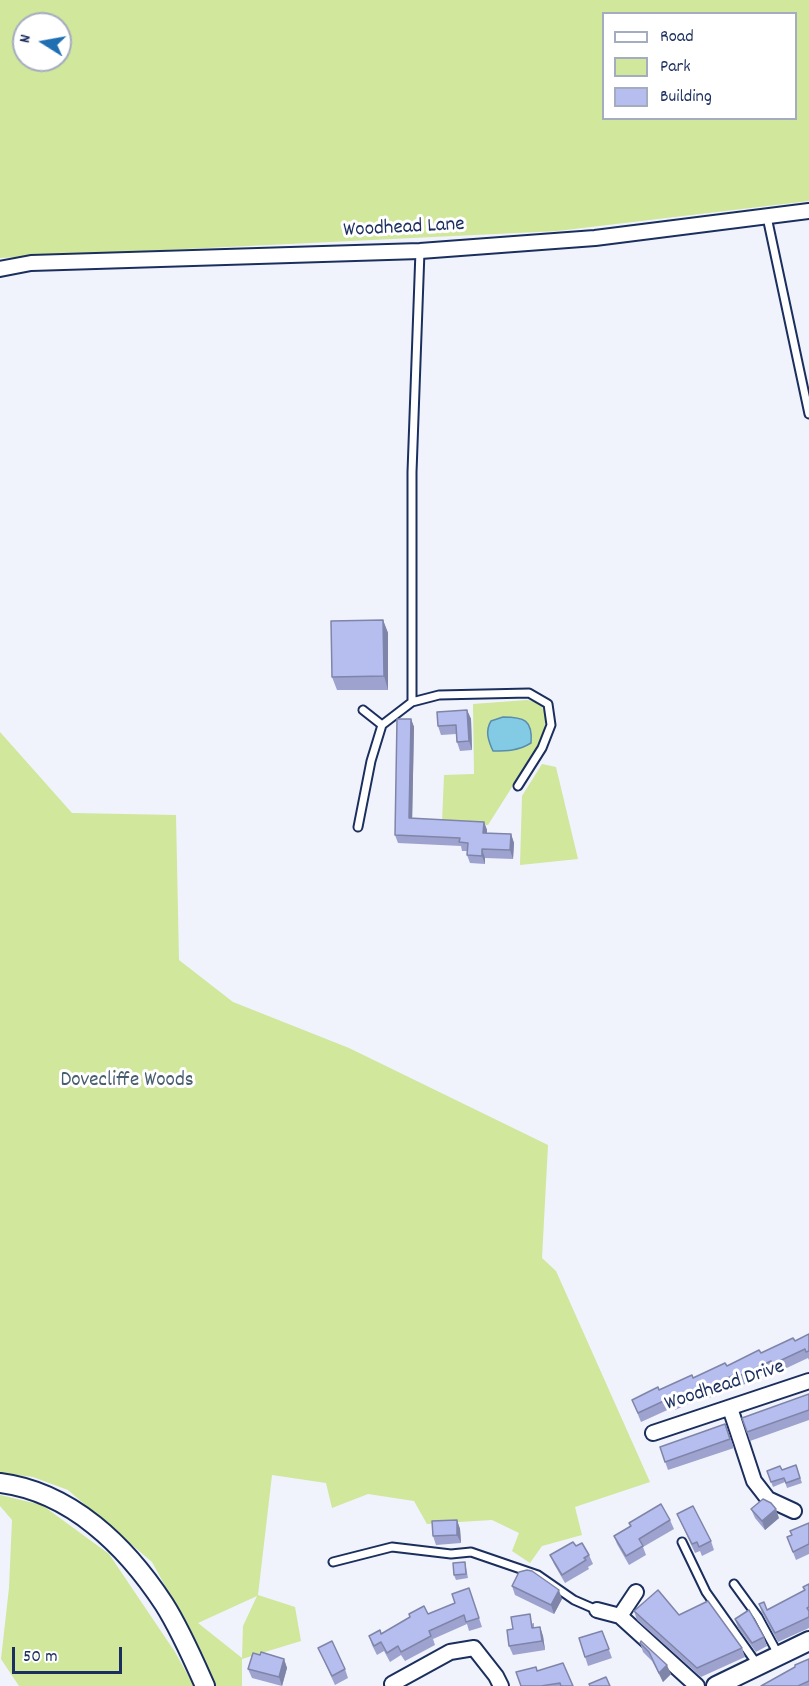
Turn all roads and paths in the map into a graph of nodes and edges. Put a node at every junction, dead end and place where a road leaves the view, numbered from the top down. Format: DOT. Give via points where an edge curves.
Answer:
graph roads {
  1 [pos="809,212"];
  2 [pos="767,217"];
  3 [pos="420,251"];
  4 [pos="0,269"];
  5 [pos="809,414"];
  6 [pos="412,702"];
  7 [pos="363,710"];
  8 [pos="382,725"];
  9 [pos="518,786"];
  10 [pos="358,827"];
  11 [pos="809,1382"];
  12 [pos="730,1408"];
  13 [pos="653,1433"];
  14 [pos="0,1483"];
  15 [pos="794,1511"];
  16 [pos="682,1542"];
  17 [pos="333,1562"];
  18 [pos="734,1584"];
  19 [pos="636,1592"];
  20 [pos="597,1610"];
  21 [pos="620,1616"];
  22 [pos="809,1641"];
  23 [pos="779,1656"];
  24 [pos="758,1666"];
  25 [pos="392,1684"];
  26 [pos="206,1686"];
  27 [pos="501,1686"];
  28 [pos="697,1686"];
  29 [pos="716,1686"];
  1 -- 2 [label="street, Woodhead Lane"];
  2 -- 3 [label="street, Woodhead Lane" via="595,238"];
  2 -- 5 [label="lane"];
  3 -- 4 [label="street, Woodhead Lane" via="31,264"];
  3 -- 6 [label="lane" via="412,472"];
  6 -- 8 [label="lane"];
  6 -- 9 [label="lane" via="439,695 529,693 548,704 551,725 542,748"];
  7 -- 8 [label="lane"];
  8 -- 10 [label="lane"];
  11 -- 12 [label="street, Woodhead Drive"];
  12 -- 13 [label="street, Woodhead Drive"];
  12 -- 15 [label="street" via="754,1480 768,1498"];
  14 -- 26 [label="street" via="45,1493 90,1520 115,1544 165,1605"];
  16 -- 24 [label="lane" via="706,1592"];
  17 -- 20 [label="lane" via="392,1547 451,1554 471,1552 538,1575 574,1600"];
  18 -- 23 [label="lane"];
  19 -- 21 [label="street"];
  20 -- 21 [label="street"];
  21 -- 28 [label="street"];
  22 -- 23 [label="street"];
  23 -- 24 [label="street"];
  24 -- 29 [label="street"];
  25 -- 27 [label="street" via="450,1652 474,1648"];
}
